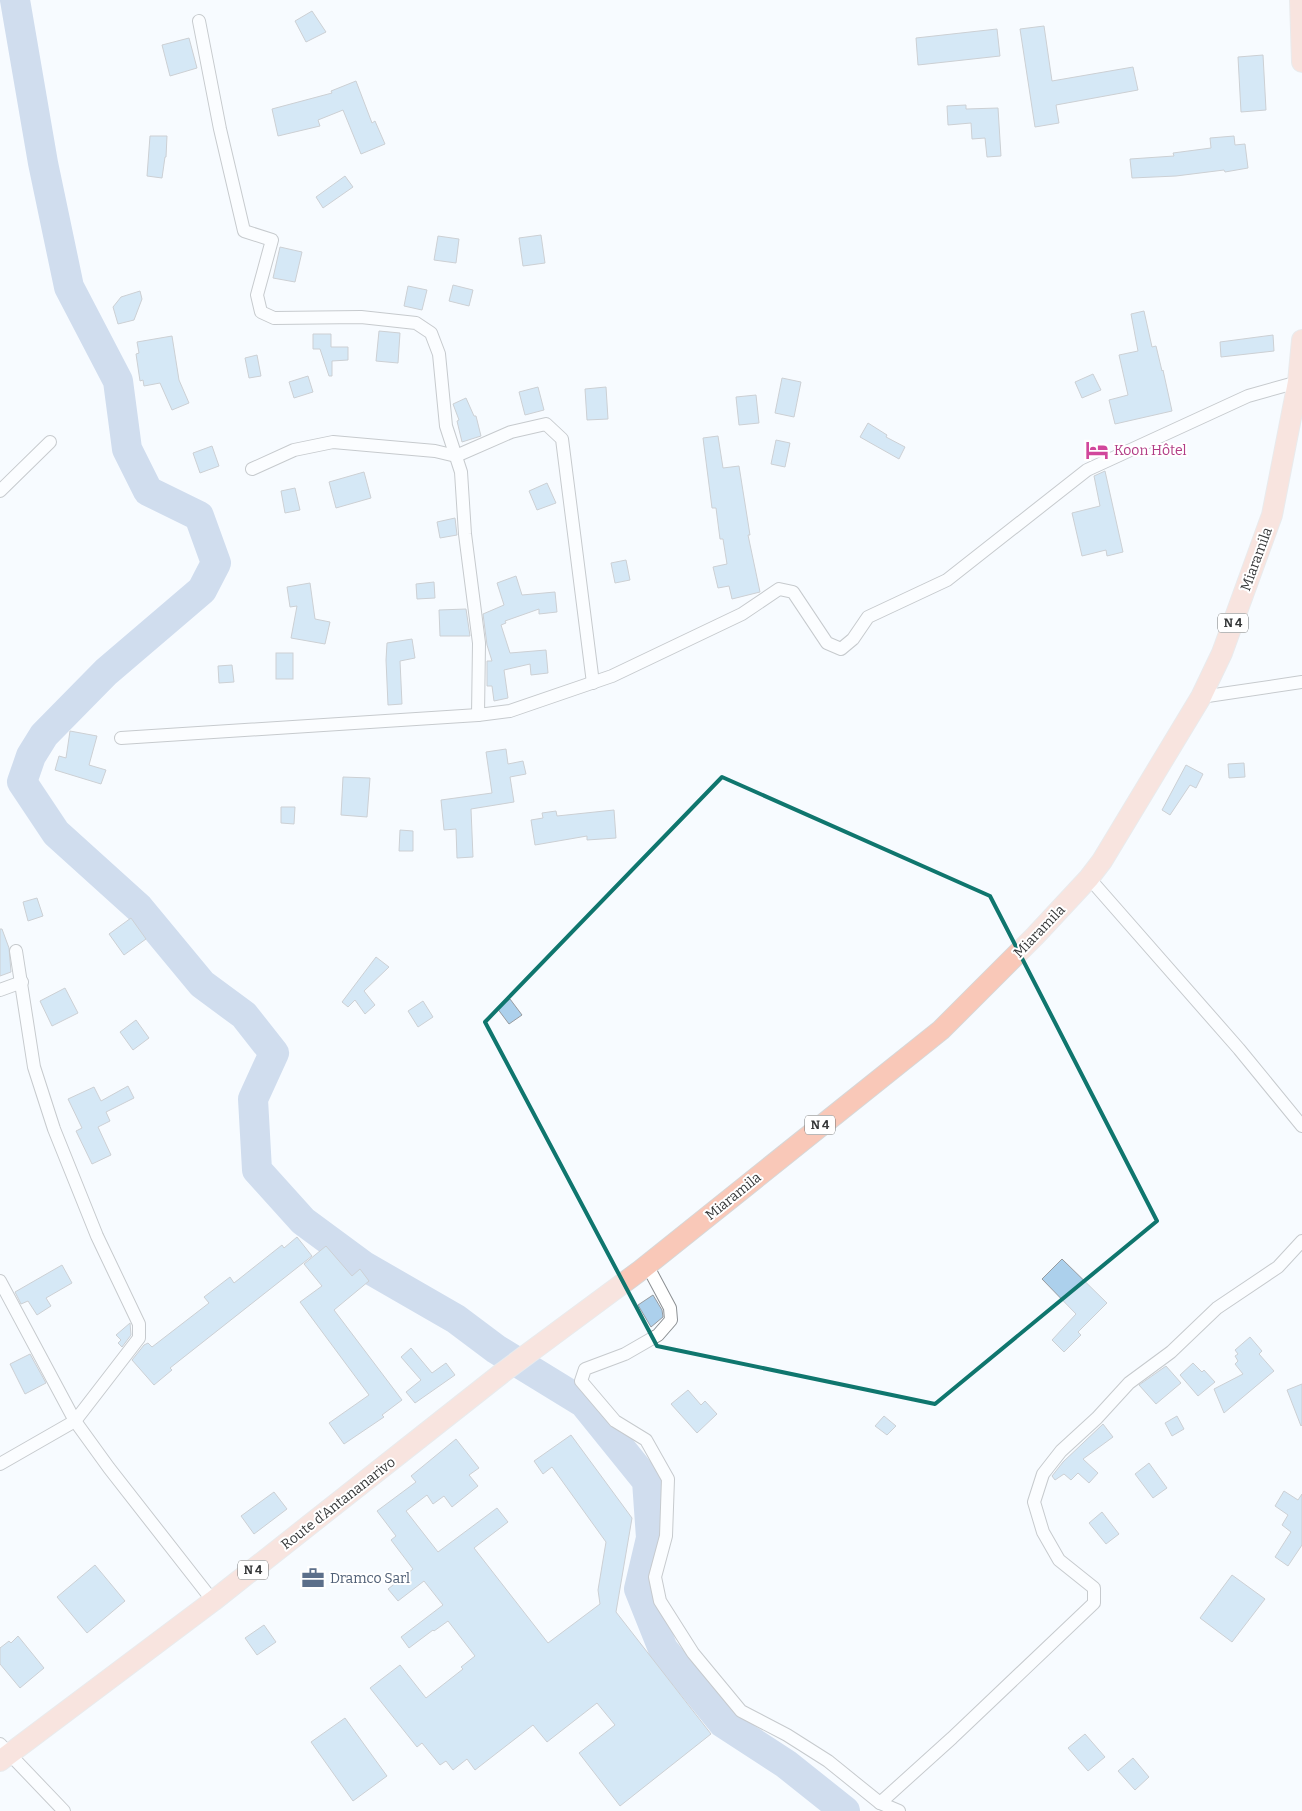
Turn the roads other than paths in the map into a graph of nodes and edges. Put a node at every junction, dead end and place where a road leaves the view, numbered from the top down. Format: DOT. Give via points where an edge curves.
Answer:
graph roads {
  1 [pos="1300,0"];
  2 [pos="199,21"];
  3 [pos="1302,62"];
  4 [pos="1302,340"];
  5 [pos="1298,382"];
  6 [pos="50,442"];
  7 [pos="456,456"];
  8 [pos="252,469"];
  9 [pos="0,491"];
  10 [pos="593,682"];
  11 [pos="1302,682"];
  12 [pos="1201,697"];
  13 [pos="478,715"];
  14 [pos="121,738"];
  15 [pos="1089,878"];
  16 [pos="16,951"];
  17 [pos="22,982"];
  18 [pos="0,990"];
  19 [pos="1302,1126"];
  20 [pos="1302,1241"];
  21 [pos="647,1265"];
  22 [pos="0,1281"];
  23 [pos="531,1352"];
  24 [pos="75,1421"];
  25 [pos="0,1464"];
  26 [pos="213,1601"];
  27 [pos="3,1753"];
  28 [pos="880,1803"];
  29 [pos="64,1811"];
  30 [pos="899,1811"];
  1 -- 3 [label="main road"];
  2 -- 7 [label="street" via="244,231 272,240 257,295 261,312 274,318 361,317 416,323 431,333 439,354 446,426"];
  4 -- 5 [label="main road, Miaramila / N 4"];
  5 -- 10 [label="street" via="1248,396 1087,470 947,580 868,617 841,650 827,643 792,592 779,589 742,614"];
  5 -- 12 [label="main road, Miaramila / N 4" via="1272,515 1222,653"];
  6 -- 9 [label="street"];
  7 -- 8 [label="street" via="435,451 333,442 294,450"];
  7 -- 10 [label="street" via="511,432 546,424 562,439"];
  7 -- 13 [label="street" via="461,472 465,534 479,642"];
  10 -- 13 [label="street" via="510,711"];
  11 -- 12 [label="street"];
  12 -- 15 [label="main road, Miaramila / N 4"];
  13 -- 14 [label="street"];
  15 -- 19 [label="street"];
  15 -- 21 [label="main road, Miaramila / N 4" via="941,1030"];
  16 -- 17 [label="street"];
  17 -- 18 [label="street"];
  17 -- 24 [label="street" via="34,1068 54,1128 97,1236 139,1324 139,1338"];
  20 -- 28 [label="street" via="1278,1267 1217,1308 1171,1352 1130,1383 1061,1451 1043,1474 1034,1502 1043,1532 1059,1560 1094,1588 1094,1603"];
  21 -- 23 [label="main road, Miaramila / N 4"];
  21 -- 28 [label="street" via="670,1308 671,1320 658,1335 625,1354 585,1369 580,1381 616,1420 646,1440 668,1479 666,1536 655,1577 660,1601 693,1653 741,1711 787,1734 828,1761"];
  22 -- 24 [label="street"];
  23 -- 26 [label="main road, Route d'Antananarivo / N 4"];
  24 -- 25 [label="street"];
  24 -- 26 [label="street"];
  26 -- 27 [label="main road, Route d'Antananarivo / N 4"];
  27 -- 29 [label="street"];
  28 -- 30 [label="street"];
}
